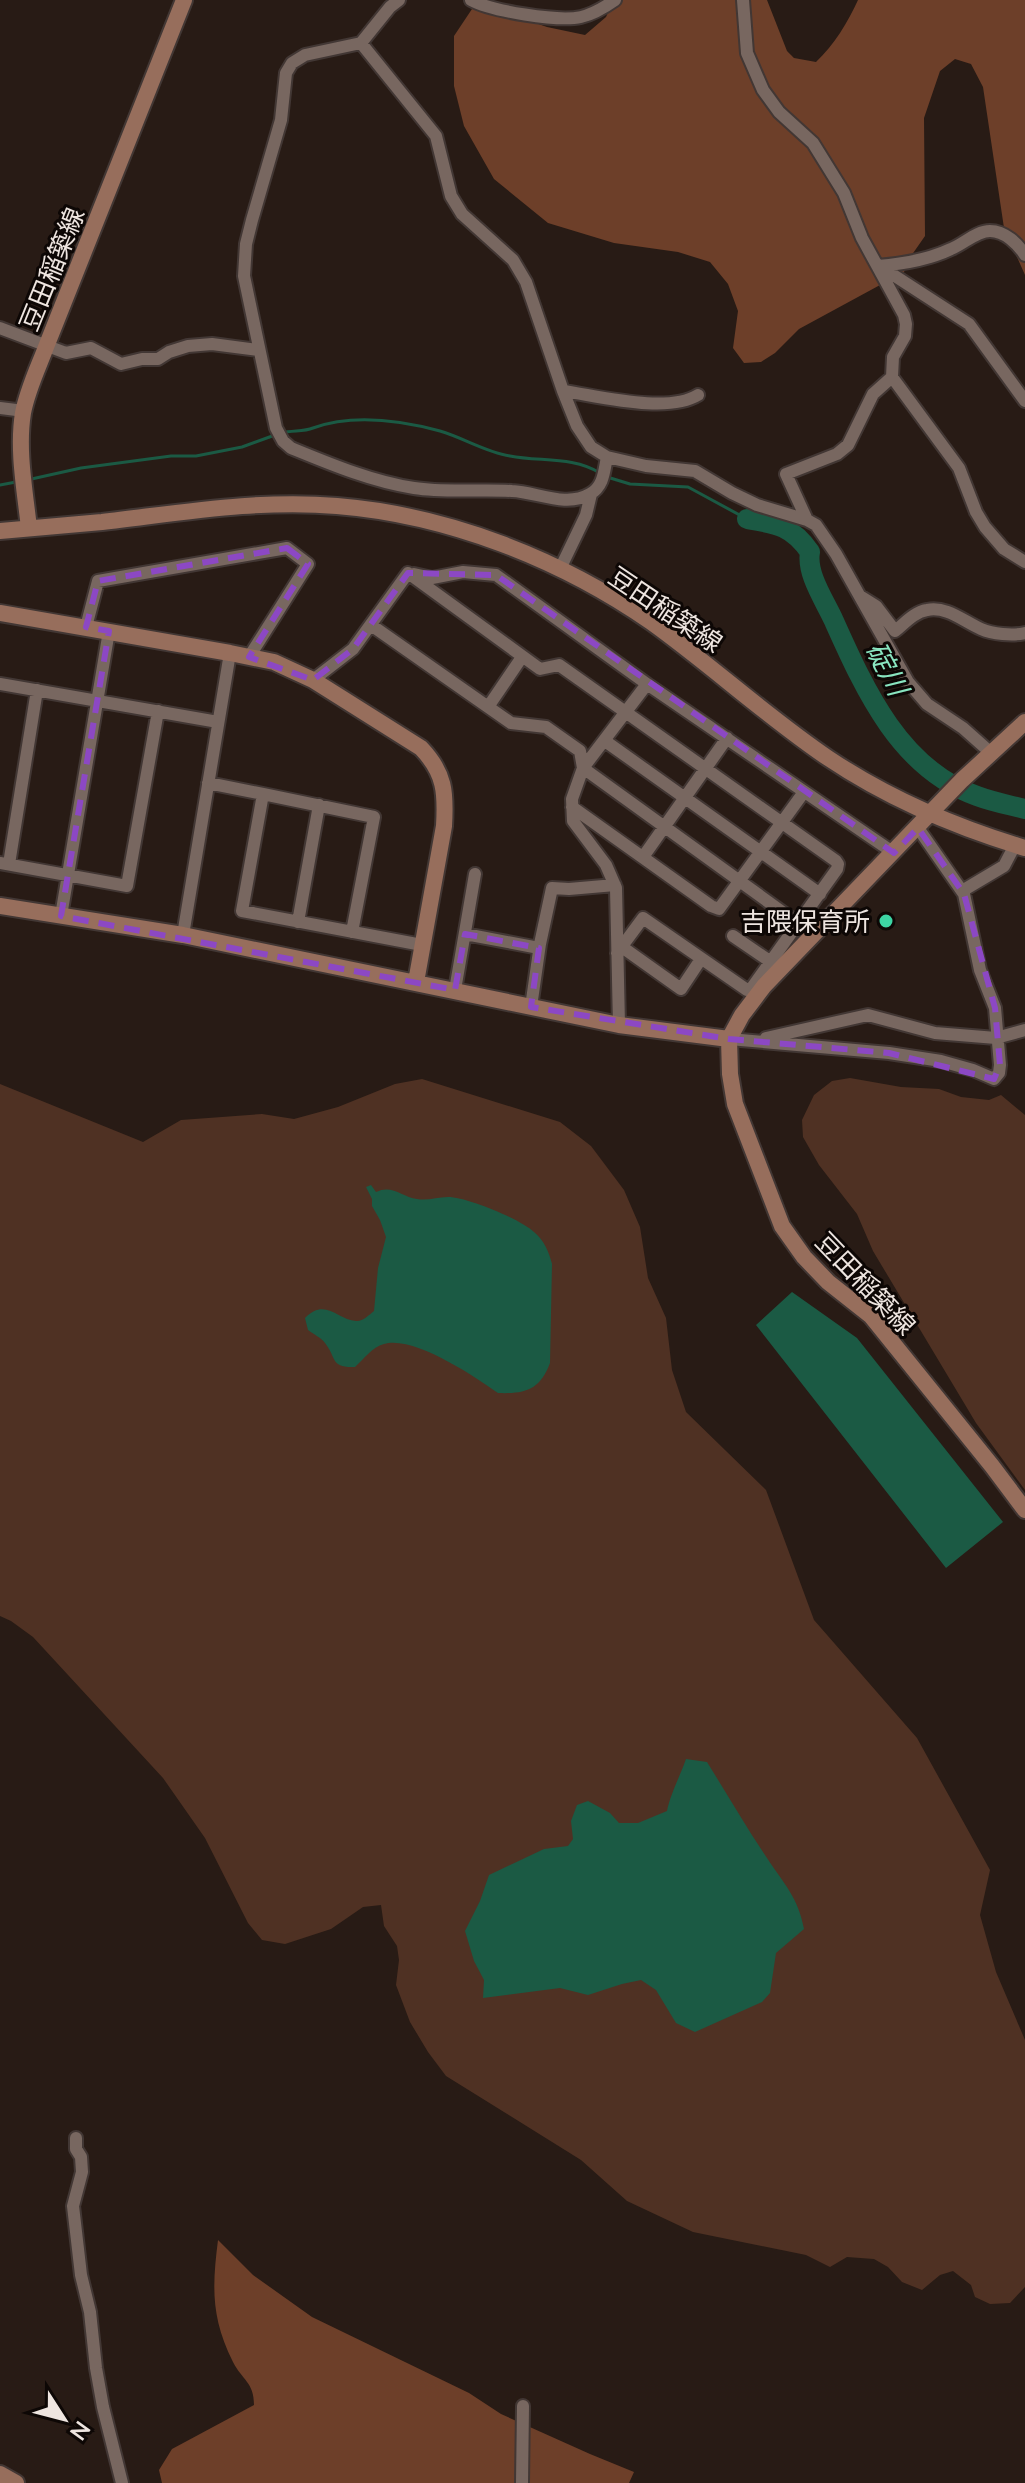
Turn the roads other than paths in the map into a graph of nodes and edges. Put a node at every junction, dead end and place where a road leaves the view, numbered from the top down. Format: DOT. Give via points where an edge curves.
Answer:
graph roads {
  1 [pos="184,0"];
  2 [pos="399,0"];
  3 [pos="471,0"];
  4 [pos="615,0"];
  5 [pos="743,0"];
  6 [pos="361,43"];
  7 [pos="1025,255"];
  8 [pos="878,266"];
  9 [pos="0,328"];
  10 [pos="46,347"];
  11 [pos="258,350"];
  12 [pos="892,377"];
  13 [pos="563,391"];
  14 [pos="698,395"];
  15 [pos="1025,401"];
  16 [pos="0,408"];
  17 [pos="24,413"];
  18 [pos="607,457"];
  19 [pos="591,494"];
  20 [pos="807,520"];
  21 [pos="29,528"];
  22 [pos="0,531"];
  23 [pos="1025,562"];
  24 [pos="560,569"];
  25 [pos="408,573"];
  26 [pos="858,594"];
  27 [pos="0,613"];
  28 [pos="371,625"];
  29 [pos="86,627"];
  30 [pos="109,631"];
  31 [pos="1025,633"];
  32 [pos="230,653"];
  33 [pos="249,657"];
  34 [pos="522,657"];
  35 [pos="313,680"];
  36 [pos="0,684"];
  37 [pos="647,684"];
  38 [pos="37,690"];
  39 [pos="98,699"];
  40 [pos="488,707"];
  41 [pos="158,711"];
  42 [pos="627,713"];
  43 [pos="218,722"];
  44 [pos="1025,722"];
  45 [pos="727,738"];
  46 [pos="605,741"];
  47 [pos="990,752"];
  48 [pos="583,768"];
  49 [pos="705,769"];
  50 [pos="208,783"];
  51 [pos="804,792"];
  52 [pos="263,794"];
  53 [pos="684,798"];
  54 [pos="319,805"];
  55 [pos="572,807"];
  56 [pos="931,814"];
  57 [pos="781,823"];
  58 [pos="663,827"];
  59 [pos="918,828"];
  60 [pos="1020,846"];
  61 [pos="760,852"];
  62 [pos="894,853"];
  63 [pos="643,857"];
  64 [pos="5,863"];
  65 [pos="475,874"];
  66 [pos="68,876"];
  67 [pos="739,882"];
  68 [pos="615,885"];
  69 [pos="962,891"];
  70 [pos="820,894"];
  71 [pos="0,906"];
  72 [pos="61,916"];
  73 [pos="298,922"];
  74 [pos="799,924"];
  75 [pos="352,932"];
  76 [pos="465,934"];
  77 [pos="183,935"];
  78 [pos="733,936"];
  79 [pos="422,945"];
  80 [pos="539,948"];
  81 [pos="620,950"];
  82 [pos="701,959"];
  83 [pos="771,962"];
  84 [pos="416,982"];
  85 [pos="455,990"];
  86 [pos="754,993"];
  87 [pos="531,1007"];
  88 [pos="619,1025"];
  89 [pos="1025,1030"];
  90 [pos="996,1038"];
  91 [pos="729,1039"];
  92 [pos="754,1041"];
  93 [pos="1025,1510"];
  94 [pos="76,2138"];
  95 [pos="523,2406"];
  96 [pos="0,2474"];
  97 [pos="16,2483"];
  98 [pos="122,2483"];
  99 [pos="522,2483"];
  1 -- 10 [label="main road, 豆田稲築線"];
  2 -- 6 [label="street"];
  3 -- 4 [label="street" via="491,9 581,17"];
  5 -- 8 [label="street" via="747,53 763,90 813,143 844,193"];
  6 -- 11 [label="street" via="305,55 286,73 281,120 246,244 244,276"];
  6 -- 13 [label="street" via="436,136 451,196 462,214 513,260 526,282"];
  7 -- 8 [label="street" via="1013,241 990,231 921,260"];
  8 -- 12 [label="street" via="906,324 893,357"];
  8 -- 15 [label="street" via="969,324"];
  9 -- 10 [label="street"];
  10 -- 11 [label="street" via="66,353 91,348 121,364 158,359 188,346"];
  10 -- 17 [label="main road, 豆田稲築線"];
  11 -- 19 [label="street" via="276,428 291,448 416,489 515,491 574,500"];
  12 -- 20 [label="street" via="873,394 848,445 786,474"];
  12 -- 23 [label="street" via="959,468 985,527 1004,549"];
  13 -- 14 [label="street" via="660,404"];
  13 -- 18 [label="street" via="584,438"];
  16 -- 17 [label="street"];
  17 -- 21 [label="main road, 豆田稲築線"];
  18 -- 19 [label="street" via="603,478"];
  18 -- 20 [label="street" via="695,471 757,505"];
  19 -- 24 [label="street"];
  20 -- 26 [label="street" via="836,554"];
  21 -- 22 [label="main road"];
  21 -- 24 [label="main road, 豆田稲築線" via="193,510 336,506 459,530"];
  24 -- 56 [label="main road, 豆田稲築線" via="649,622 825,756"];
  25 -- 28 [label="street"];
  25 -- 34 [label="street"];
  25 -- 37 [label="street" via="432,578 463,572 496,575"];
  26 -- 31 [label="street" via="876,606 895,631 917,613 939,609 983,630"];
  26 -- 47 [label="street" via="911,687"];
  27 -- 29 [label="main road"];
  28 -- 35 [label="street" via="353,649"];
  28 -- 40 [label="street"];
  29 -- 30 [label="main road"];
  29 -- 33 [label="street" via="98,581 287,548 308,564"];
  30 -- 32 [label="main road"];
  30 -- 39 [label="street"];
  32 -- 33 [label="main road"];
  32 -- 43 [label="street"];
  33 -- 35 [label="main road"];
  34 -- 40 [label="street"];
  34 -- 42 [label="street" via="540,669 559,665"];
  35 -- 79 [label="main road" via="421,748 440,773 444,826"];
  36 -- 38 [label="street"];
  37 -- 42 [label="street"];
  37 -- 45 [label="street"];
  38 -- 39 [label="street"];
  38 -- 64 [label="street"];
  39 -- 41 [label="street"];
  39 -- 66 [label="street"];
  40 -- 48 [label="street" via="511,723 553,730 580,751"];
  41 -- 43 [label="street"];
  41 -- 66 [label="street" via="127,886"];
  42 -- 46 [label="street"];
  42 -- 49 [label="street"];
  43 -- 50 [label="street"];
  44 -- 47 [label="main road"];
  45 -- 49 [label="street"];
  45 -- 51 [label="street"];
  46 -- 48 [label="street"];
  46 -- 53 [label="street"];
  47 -- 56 [label="main road"];
  48 -- 55 [label="street"];
  48 -- 58 [label="street"];
  49 -- 53 [label="street"];
  49 -- 57 [label="street"];
  50 -- 52 [label="street"];
  50 -- 77 [label="street"];
  51 -- 57 [label="street"];
  51 -- 62 [label="street"];
  52 -- 54 [label="street"];
  52 -- 73 [label="street" via="242,911"];
  53 -- 58 [label="street"];
  53 -- 61 [label="street"];
  54 -- 73 [label="street"];
  54 -- 75 [label="street" via="374,817"];
  55 -- 63 [label="street"];
  55 -- 68 [label="street" via="573,821"];
  56 -- 59 [label="main road"];
  56 -- 60 [label="main road, 豆田稲築線"];
  57 -- 61 [label="street"];
  57 -- 70 [label="street" via="838,864"];
  58 -- 63 [label="street"];
  58 -- 67 [label="street"];
  59 -- 62 [label="main road"];
  59 -- 69 [label="street"];
  60 -- 69 [label="street" via="1004,866"];
  61 -- 67 [label="street"];
  61 -- 70 [label="street"];
  62 -- 86 [label="main road"];
  63 -- 67 [label="street" via="719,909"];
  64 -- 66 [label="street"];
  65 -- 76 [label="street"];
  66 -- 72 [label="street"];
  67 -- 74 [label="street"];
  68 -- 80 [label="street" via="552,888"];
  68 -- 81 [label="street"];
  69 -- 90 [label="street" via="980,970 995,1008"];
  70 -- 74 [label="street"];
  71 -- 72 [label="main road"];
  72 -- 77 [label="main road"];
  73 -- 75 [label="street"];
  74 -- 83 [label="street"];
  75 -- 79 [label="street"];
  76 -- 80 [label="street"];
  76 -- 85 [label="street"];
  77 -- 84 [label="main road"];
  78 -- 83 [label="street"];
  79 -- 84 [label="main road"];
  80 -- 87 [label="street"];
  81 -- 82 [label="street" via="681,989"];
  81 -- 82 [label="street" via="643,918"];
  81 -- 88 [label="street"];
  82 -- 86 [label="street"];
  83 -- 86 [label="street"];
  84 -- 85 [label="main road"];
  85 -- 87 [label="main road"];
  86 -- 91 [label="main road"];
  87 -- 88 [label="main road"];
  88 -- 91 [label="main road"];
  89 -- 90 [label="street"];
  90 -- 92 [label="street" via="935,1033 868,1015"];
  90 -- 92 [label="street" via="1000,1065 994,1079 915,1057"];
  91 -- 92 [label="street"];
  91 -- 93 [label="main road, 豆田稲築線" via="735,1104 782,1226 828,1282 871,1316"];
  94 -- 98 [label="street" via="82,2172 73,2206 81,2275 100,2394"];
  95 -- 99 [label="street"];
  96 -- 97 [label="main road"];
}
